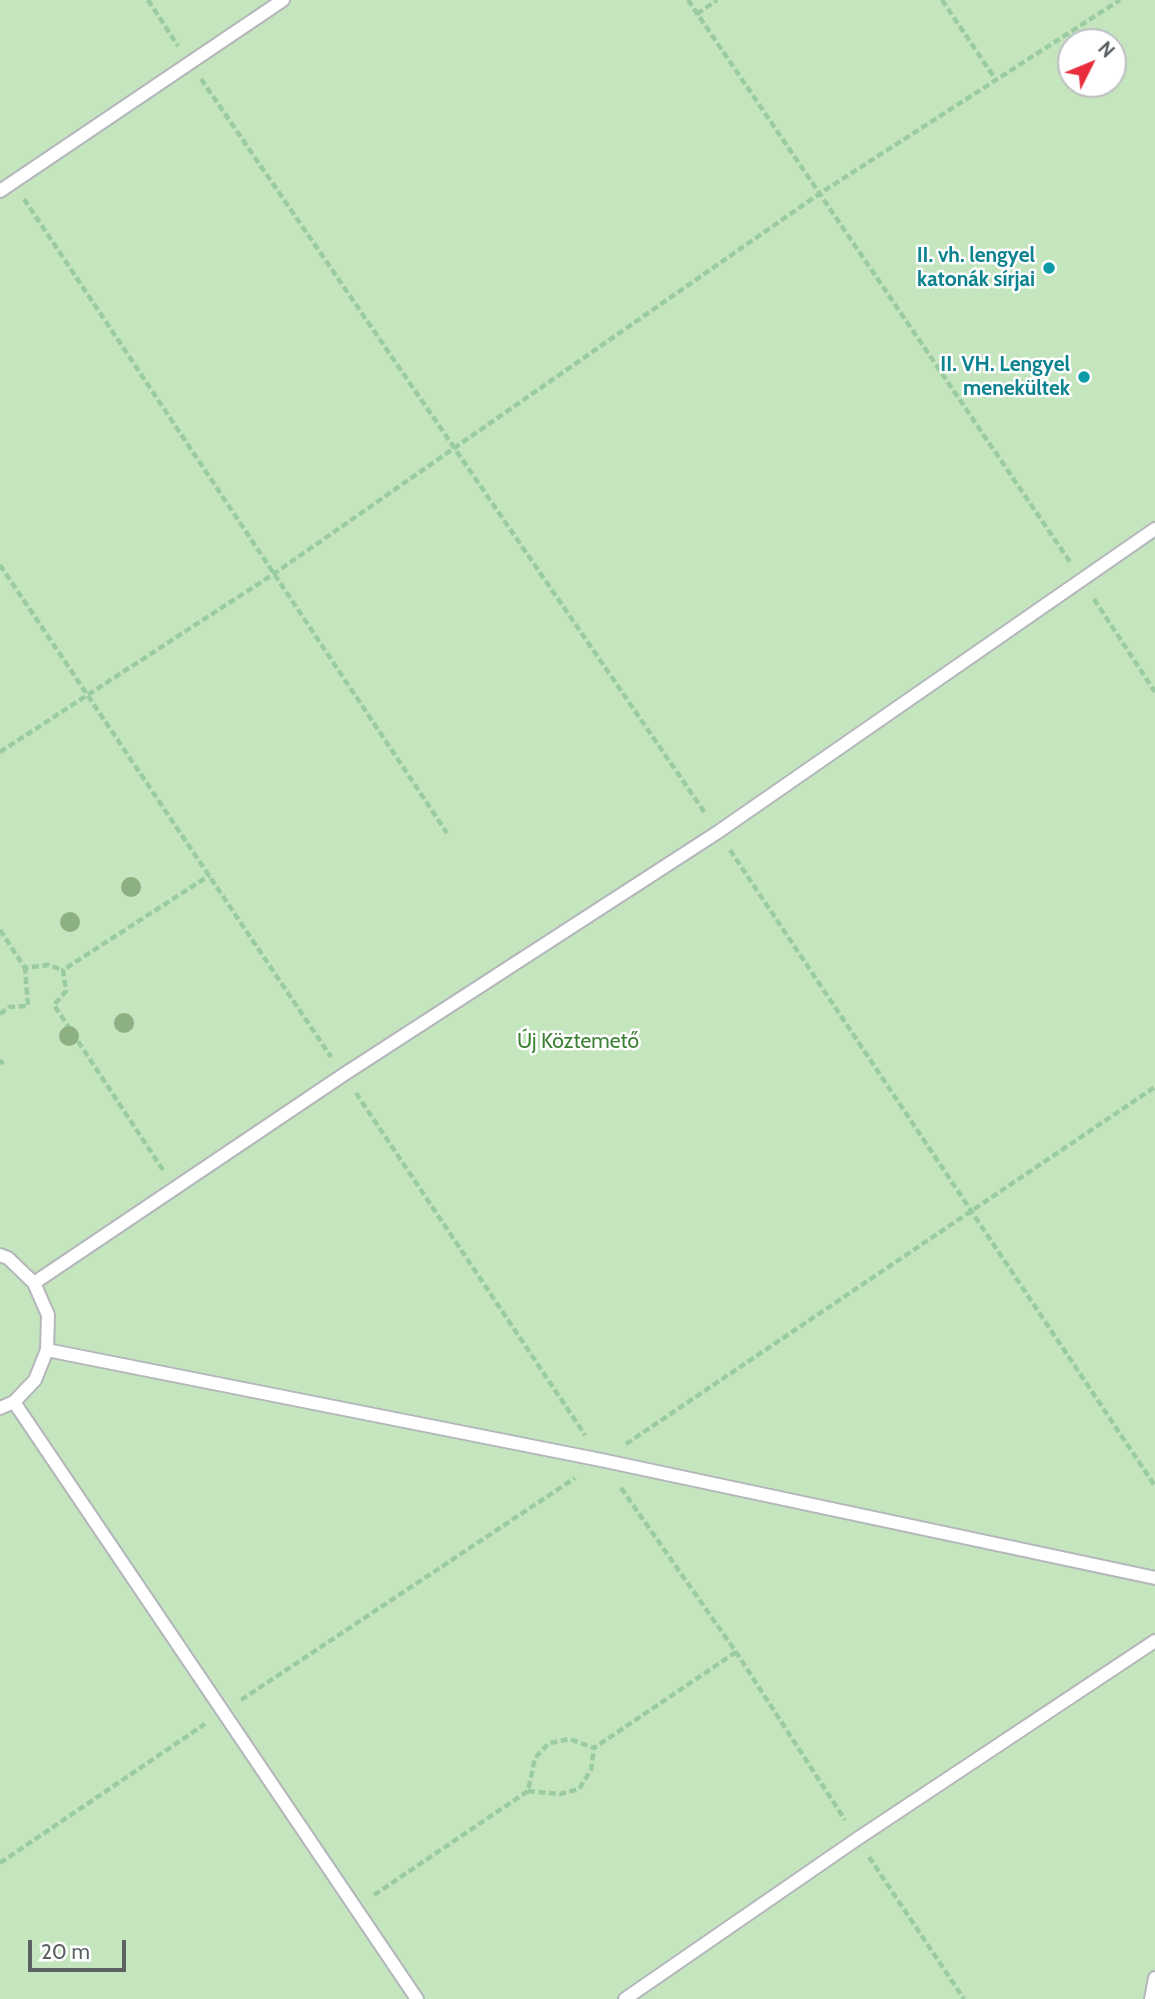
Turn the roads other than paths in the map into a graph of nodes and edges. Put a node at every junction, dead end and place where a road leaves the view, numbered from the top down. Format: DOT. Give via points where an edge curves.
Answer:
graph roads {
  1 [pos="283,0"];
  2 [pos="0,191"];
  3 [pos="1155,529"];
  4 [pos="0,1255"];
  5 [pos="34,1283"];
  6 [pos="47,1350"];
  7 [pos="14,1402"];
  8 [pos="0,1408"];
  9 [pos="1155,1578"];
  10 [pos="1155,1641"];
  11 [pos="1155,1978"];
  12 [pos="417,1999"];
  13 [pos="625,1999"];
  14 [pos="1151,1999"];
  1 -- 2 [label="lane"];
  3 -- 5 [label="lane" via="718,832 343,1075"];
  4 -- 5 [label="lane"];
  5 -- 6 [label="lane" via="48,1315"];
  6 -- 7 [label="lane" via="35,1380"];
  6 -- 9 [label="lane" via="601,1460"];
  7 -- 8 [label="lane"];
  7 -- 12 [label="lane"];
  10 -- 13 [label="lane"];
  11 -- 14 [label="lane"];
}
